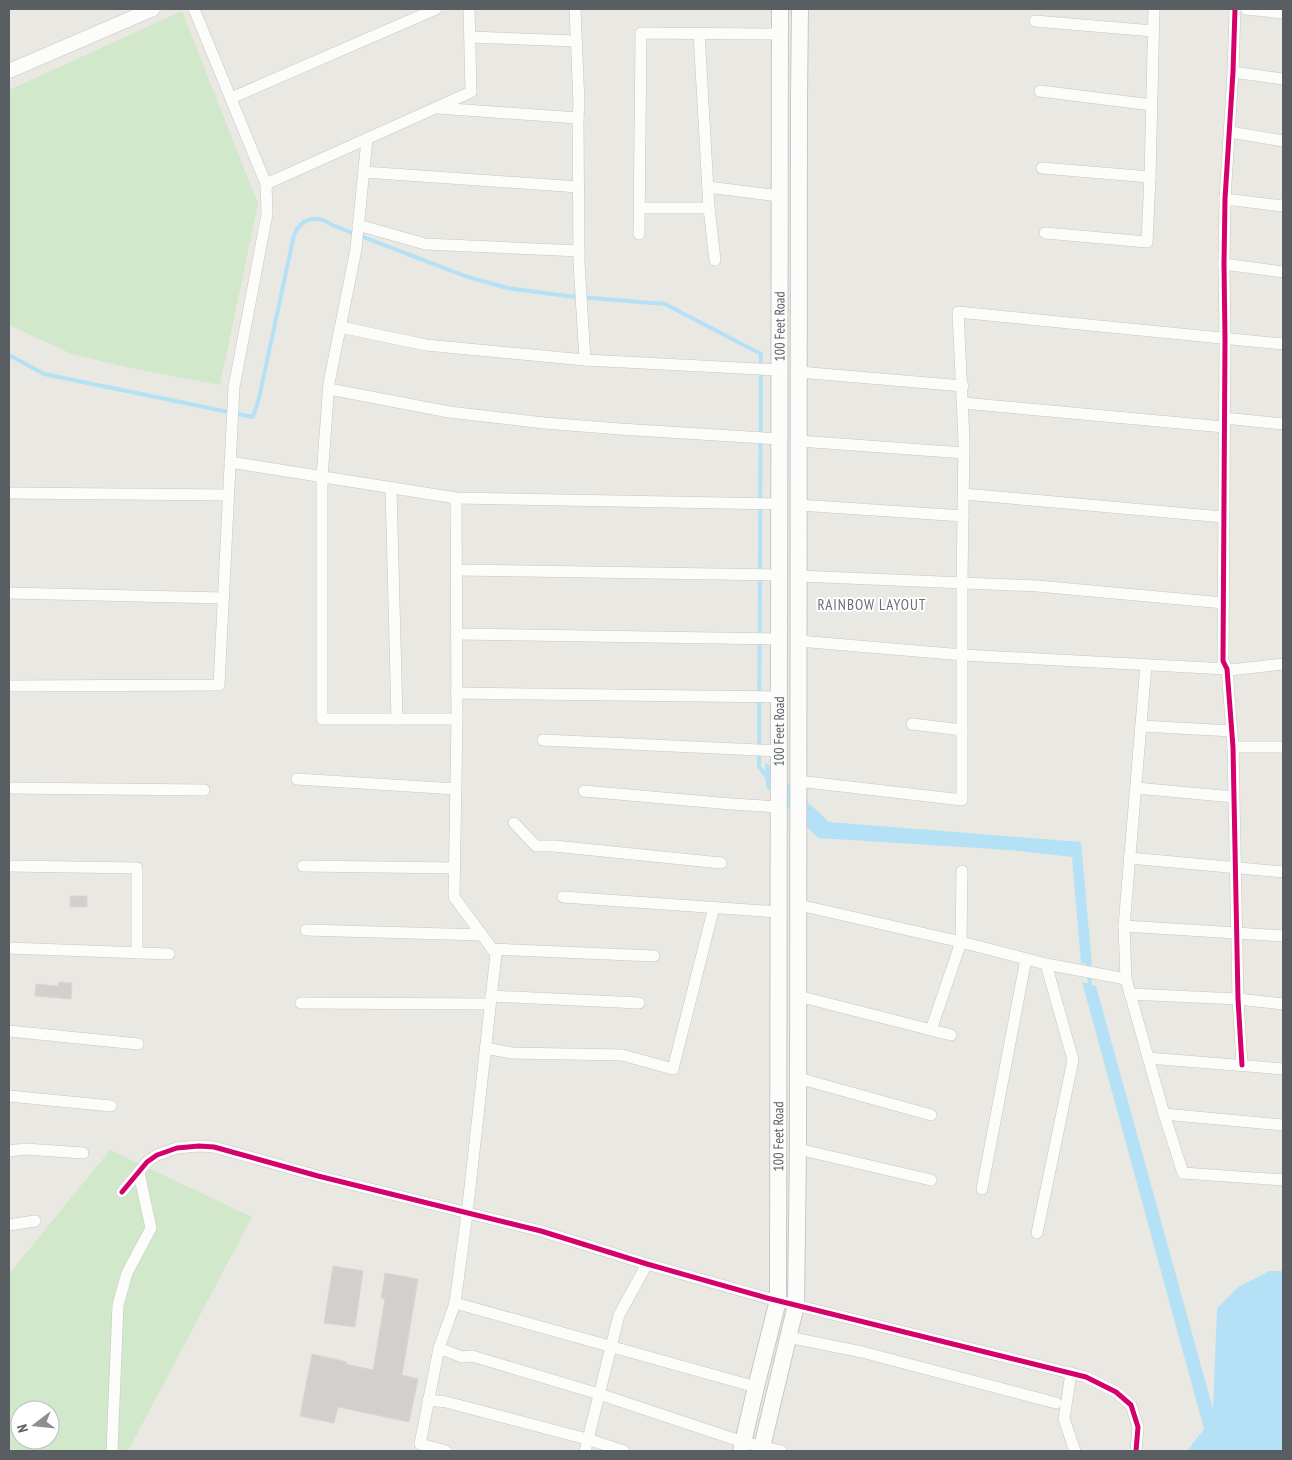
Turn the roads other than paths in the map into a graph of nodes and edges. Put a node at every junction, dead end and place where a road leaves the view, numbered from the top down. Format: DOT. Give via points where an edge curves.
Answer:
graph roads {
  1 [pos="153,9"];
  2 [pos="194,9"];
  3 [pos="436,9"];
  4 [pos="469,9"];
  5 [pos="576,9"];
  6 [pos="780,9"];
  7 [pos="800,9"];
  8 [pos="1154,9"];
  9 [pos="1235,9"];
  10 [pos="1246,9"];
  11 [pos="1283,14"];
  12 [pos="1035,20"];
  13 [pos="1153,31"];
  14 [pos="699,33"];
  15 [pos="779,34"];
  16 [pos="470,37"];
  17 [pos="576,41"];
  18 [pos="9,72"];
  19 [pos="1233,72"];
  20 [pos="1283,79"];
  21 [pos="1040,91"];
  22 [pos="231,98"];
  23 [pos="1152,104"];
  24 [pos="436,108"];
  25 [pos="578,118"];
  26 [pos="1230,132"];
  27 [pos="368,139"];
  28 [pos="1283,141"];
  29 [pos="1042,168"];
  30 [pos="364,172"];
  31 [pos="1150,178"];
  32 [pos="266,184"];
  33 [pos="578,187"];
  34 [pos="708,187"];
  35 [pos="779,196"];
  36 [pos="1226,199"];
  37 [pos="1283,206"];
  38 [pos="639,208"];
  39 [pos="709,208"];
  40 [pos="358,225"];
  41 [pos="1045,233"];
  42 [pos="639,234"];
  43 [pos="579,251"];
  44 [pos="715,260"];
  45 [pos="1224,264"];
  46 [pos="1283,272"];
  47 [pos="340,327"];
  48 [pos="1225,339"];
  49 [pos="1283,344"];
  50 [pos="586,360"];
  51 [pos="779,370"];
  52 [pos="799,372"];
  53 [pos="962,386"];
  54 [pos="329,389"];
  55 [pos="963,403"];
  56 [pos="1224,422"];
  57 [pos="1283,424"];
  58 [pos="779,439"];
  59 [pos="799,441"];
  60 [pos="964,453"];
  61 [pos="230,462"];
  62 [pos="322,476"];
  63 [pos="391,487"];
  64 [pos="9,493"];
  65 [pos="964,494"];
  66 [pos="228,495"];
  67 [pos="456,498"];
  68 [pos="779,504"];
  69 [pos="799,506"];
  70 [pos="963,516"];
  71 [pos="1224,517"];
  72 [pos="456,570"];
  73 [pos="779,575"];
  74 [pos="798,576"];
  75 [pos="962,584"];
  76 [pos="9,593"];
  77 [pos="223,598"];
  78 [pos="1224,603"];
  79 [pos="456,634"];
  80 [pos="779,639"];
  81 [pos="798,641"];
  82 [pos="963,655"];
  83 [pos="1146,664"];
  84 [pos="1283,664"];
  85 [pos="1226,669"];
  86 [pos="9,686"];
  87 [pos="456,693"];
  88 [pos="779,697"];
  89 [pos="397,719"];
  90 [pos="457,719"];
  91 [pos="912,724"];
  92 [pos="1141,726"];
  93 [pos="962,730"];
  94 [pos="1232,731"];
  95 [pos="543,740"];
  96 [pos="1233,747"];
  97 [pos="1283,748"];
  98 [pos="779,751"];
  99 [pos="297,779"];
  100 [pos="798,781"];
  101 [pos="9,788"];
  102 [pos="1136,788"];
  103 [pos="456,789"];
  104 [pos="204,790"];
  105 [pos="584,791"];
  106 [pos="1233,797"];
  107 [pos="779,807"];
  108 [pos="514,824"];
  109 [pos="1129,858"];
  110 [pos="720,863"];
  111 [pos="9,866"];
  112 [pos="303,866"];
  113 [pos="1235,867"];
  114 [pos="455,868"];
  115 [pos="962,871"];
  116 [pos="1283,872"];
  117 [pos="563,897"];
  118 [pos="798,905"];
  119 [pos="714,907"];
  120 [pos="778,912"];
  121 [pos="1124,926"];
  122 [pos="306,930"];
  123 [pos="1238,934"];
  124 [pos="482,935"];
  125 [pos="1283,936"];
  126 [pos="961,942"];
  127 [pos="9,948"];
  128 [pos="492,948"];
  129 [pos="137,953"];
  130 [pos="169,954"];
  131 [pos="654,956"];
  132 [pos="1026,959"];
  133 [pos="1046,964"];
  134 [pos="1126,979"];
  135 [pos="1130,994"];
  136 [pos="798,996"];
  137 [pos="1238,999"];
  138 [pos="491,1000"];
  139 [pos="301,1003"];
  140 [pos="639,1003"];
  141 [pos="1283,1004"];
  142 [pos="931,1030"];
  143 [pos="9,1031"];
  144 [pos="951,1035"];
  145 [pos="138,1044"];
  146 [pos="486,1048"];
  147 [pos="1148,1058"];
  148 [pos="1242,1065"];
  149 [pos="1283,1069"];
  150 [pos="798,1078"];
  151 [pos="9,1096"];
  152 [pos="111,1106"];
  153 [pos="1164,1114"];
  154 [pos="931,1115"];
  155 [pos="1283,1125"];
  156 [pos="798,1149"];
  157 [pos="9,1151"];
  158 [pos="83,1153"];
  159 [pos="138,1173"];
  160 [pos="931,1180"];
  161 [pos="1283,1180"];
  162 [pos="982,1189"];
  163 [pos="122,1192"];
  164 [pos="467,1214"];
  165 [pos="36,1221"];
  166 [pos="9,1225"];
  167 [pos="1037,1233"];
  168 [pos="647,1264"];
  169 [pos="778,1300"];
  170 [pos="455,1303"];
  171 [pos="796,1305"];
  172 [pos="788,1337"];
  173 [pos="610,1345"];
  174 [pos="439,1348"];
  175 [pos="1071,1373"];
  176 [pos="756,1387"];
  177 [pos="599,1394"];
  178 [pos="428,1400"];
  179 [pos="1056,1402"];
  180 [pos="587,1439"];
  181 [pos="742,1447"];
  182 [pos="762,1449"];
  183 [pos="112,1451"];
  184 [pos="446,1451"];
  185 [pos="584,1451"];
  186 [pos="624,1451"];
  187 [pos="781,1451"];
  188 [pos="1075,1451"];
  189 [pos="1136,1451"];
  1 -- 18 [label="street"];
  2 -- 22 [label="street"];
  3 -- 22 [label="street"];
  4 -- 16 [label="street"];
  5 -- 17 [label="street"];
  6 -- 15 [label="main road, 100 Feet Road"];
  7 -- 52 [label="main road, 100 Feet Road"];
  8 -- 13 [label="street"];
  9 -- 19 [label="street"];
  10 -- 11 [label="street"];
  12 -- 13 [label="street"];
  13 -- 23 [label="street"];
  14 -- 15 [label="street"];
  14 -- 34 [label="street"];
  14 -- 38 [label="street" via="641,33"];
  15 -- 35 [label="main road, 100 Feet Road"];
  16 -- 17 [label="street"];
  16 -- 24 [label="street" via="471,92"];
  17 -- 25 [label="street"];
  19 -- 20 [label="street"];
  19 -- 26 [label="street"];
  21 -- 23 [label="street"];
  22 -- 32 [label="street"];
  23 -- 31 [label="street"];
  24 -- 25 [label="street"];
  24 -- 27 [label="street"];
  25 -- 33 [label="street"];
  26 -- 28 [label="street"];
  26 -- 36 [label="street"];
  27 -- 30 [label="street"];
  27 -- 32 [label="street"];
  29 -- 31 [label="street"];
  30 -- 33 [label="street"];
  30 -- 40 [label="street"];
  31 -- 41 [label="street" via="1146,243"];
  32 -- 61 [label="street" via="267,214 234,386"];
  33 -- 43 [label="street"];
  34 -- 35 [label="street"];
  34 -- 39 [label="street"];
  35 -- 51 [label="main road, 100 Feet Road"];
  36 -- 37 [label="street"];
  36 -- 45 [label="street"];
  38 -- 39 [label="street"];
  38 -- 42 [label="street"];
  39 -- 44 [label="street"];
  40 -- 43 [label="street" via="425,244"];
  40 -- 47 [label="street"];
  43 -- 50 [label="street"];
  45 -- 46 [label="street"];
  45 -- 48 [label="street"];
  47 -- 50 [label="street" via="426,345"];
  47 -- 54 [label="street"];
  48 -- 49 [label="street"];
  48 -- 53 [label="street" via="958,312"];
  48 -- 56 [label="street"];
  50 -- 51 [label="street"];
  51 -- 58 [label="main road, 100 Feet Road"];
  52 -- 53 [label="street"];
  52 -- 59 [label="main road, 100 Feet Road"];
  53 -- 55 [label="street"];
  54 -- 58 [label="street" via="449,412 544,423"];
  54 -- 62 [label="street"];
  55 -- 56 [label="street"];
  55 -- 60 [label="street"];
  56 -- 57 [label="street"];
  56 -- 71 [label="street"];
  58 -- 68 [label="main road, 100 Feet Road"];
  59 -- 60 [label="street"];
  59 -- 69 [label="main road, 100 Feet Road"];
  60 -- 65 [label="street"];
  61 -- 62 [label="street"];
  61 -- 66 [label="street"];
  62 -- 63 [label="street"];
  62 -- 89 [label="street" via="322,719"];
  63 -- 67 [label="street"];
  63 -- 89 [label="street"];
  64 -- 66 [label="street"];
  65 -- 70 [label="street"];
  65 -- 71 [label="street"];
  66 -- 77 [label="street"];
  67 -- 68 [label="street"];
  67 -- 72 [label="street"];
  68 -- 73 [label="main road, 100 Feet Road"];
  69 -- 70 [label="street"];
  69 -- 74 [label="main road, 100 Feet Road"];
  70 -- 75 [label="street"];
  71 -- 78 [label="street"];
  72 -- 73 [label="street"];
  72 -- 79 [label="street"];
  73 -- 80 [label="main road, 100 Feet Road"];
  74 -- 75 [label="street"];
  74 -- 81 [label="main road, 100 Feet Road"];
  75 -- 78 [label="street" via="1037,586"];
  75 -- 82 [label="street"];
  76 -- 77 [label="street"];
  77 -- 86 [label="street" via="219,685"];
  78 -- 85 [label="street"];
  79 -- 80 [label="street"];
  79 -- 87 [label="street"];
  80 -- 88 [label="main road, 100 Feet Road"];
  81 -- 82 [label="street"];
  81 -- 100 [label="main road, 100 Feet Road"];
  82 -- 83 [label="street"];
  82 -- 93 [label="street"];
  83 -- 85 [label="street"];
  83 -- 92 [label="street"];
  84 -- 85 [label="street"];
  85 -- 94 [label="street"];
  87 -- 88 [label="street"];
  87 -- 90 [label="street"];
  88 -- 98 [label="main road, 100 Feet Road"];
  89 -- 90 [label="street"];
  90 -- 103 [label="street"];
  91 -- 93 [label="street"];
  92 -- 94 [label="street"];
  92 -- 102 [label="street"];
  93 -- 100 [label="street" via="962,800"];
  94 -- 96 [label="street"];
  95 -- 98 [label="street"];
  96 -- 97 [label="street"];
  96 -- 106 [label="street"];
  98 -- 107 [label="main road, 100 Feet Road"];
  99 -- 103 [label="street"];
  100 -- 118 [label="main road, 100 Feet Road"];
  101 -- 104 [label="street"];
  102 -- 106 [label="street"];
  102 -- 109 [label="street"];
  103 -- 114 [label="street"];
  105 -- 107 [label="street"];
  106 -- 113 [label="street"];
  107 -- 120 [label="main road, 100 Feet Road"];
  108 -- 110 [label="street" via="536,846"];
  109 -- 113 [label="street"];
  109 -- 121 [label="street"];
  111 -- 129 [label="street" via="137,868"];
  112 -- 114 [label="street"];
  113 -- 116 [label="street"];
  113 -- 123 [label="street"];
  114 -- 124 [label="street" via="454,897"];
  115 -- 126 [label="street"];
  117 -- 119 [label="street"];
  118 -- 126 [label="street"];
  118 -- 136 [label="main road, 100 Feet Road"];
  119 -- 120 [label="street"];
  119 -- 146 [label="street" via="674,1069 622,1056 512,1053"];
  120 -- 169 [label="main road, 100 Feet Road"];
  121 -- 123 [label="street"];
  121 -- 134 [label="street"];
  122 -- 124 [label="street"];
  123 -- 125 [label="street"];
  123 -- 137 [label="street"];
  124 -- 128 [label="street"];
  126 -- 132 [label="street"];
  126 -- 142 [label="street"];
  127 -- 129 [label="street"];
  128 -- 131 [label="street"];
  128 -- 138 [label="street" via="496,954"];
  129 -- 130 [label="street"];
  132 -- 133 [label="street"];
  132 -- 162 [label="street"];
  133 -- 134 [label="street"];
  133 -- 167 [label="street" via="1073,1060"];
  134 -- 135 [label="street"];
  135 -- 137 [label="street"];
  135 -- 147 [label="street"];
  136 -- 142 [label="street"];
  136 -- 150 [label="main road, 100 Feet Road"];
  137 -- 141 [label="street"];
  137 -- 148 [label="street"];
  138 -- 139 [label="street"];
  138 -- 140 [label="street"];
  138 -- 146 [label="street"];
  142 -- 144 [label="street"];
  143 -- 145 [label="street"];
  146 -- 164 [label="street"];
  147 -- 148 [label="street"];
  147 -- 153 [label="street"];
  148 -- 149 [label="street"];
  150 -- 154 [label="street"];
  150 -- 156 [label="main road, 100 Feet Road"];
  151 -- 152 [label="street"];
  153 -- 155 [label="street"];
  153 -- 161 [label="street" via="1183,1173"];
  156 -- 160 [label="street"];
  156 -- 171 [label="main road, 100 Feet Road"];
  157 -- 158 [label="street" via="25,1148"];
  159 -- 163 [label="street"];
  159 -- 164 [label="street" via="157,1155 177,1148 206,1146"];
  159 -- 183 [label="street" via="151,1228 128,1273 118,1305"];
  164 -- 168 [label="street" via="541,1231"];
  164 -- 170 [label="street"];
  165 -- 166 [label="street"];
  168 -- 169 [label="street"];
  168 -- 173 [label="street" via="622,1307"];
  169 -- 171 [label="street"];
  169 -- 176 [label="main road, 100 Feet Road"];
  170 -- 173 [label="street"];
  170 -- 174 [label="street"];
  171 -- 172 [label="main road, 100 Feet Road"];
  171 -- 175 [label="street"];
  172 -- 179 [label="street" via="862,1352"];
  172 -- 182 [label="main road, 100 Feet Road"];
  173 -- 176 [label="street"];
  173 -- 177 [label="street"];
  174 -- 177 [label="street"];
  174 -- 178 [label="street"];
  175 -- 188 [label="street" via="1064,1419"];
  175 -- 189 [label="street" via="1116,1392 1131,1405 1138,1427"];
  176 -- 181 [label="main road, 100 Feet Road"];
  177 -- 180 [label="street"];
  177 -- 181 [label="street"];
  178 -- 180 [label="street"];
  178 -- 184 [label="street" via="420,1444"];
  180 -- 185 [label="street"];
  180 -- 186 [label="street"];
  181 -- 182 [label="street"];
  182 -- 187 [label="street"];
}
